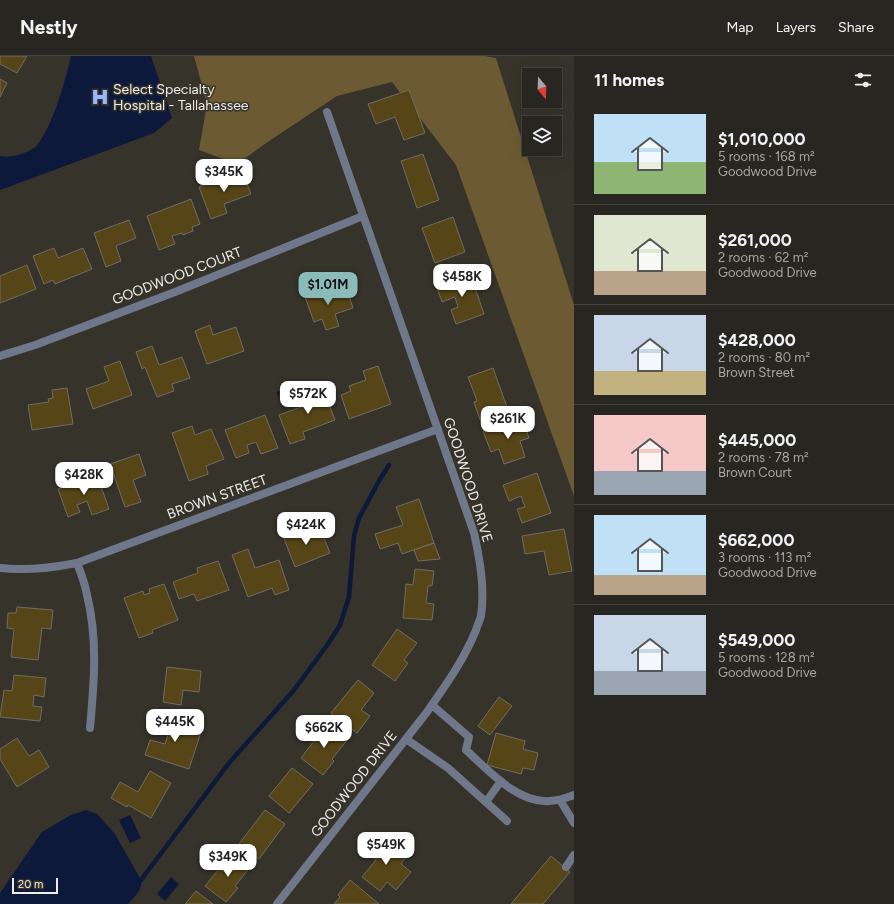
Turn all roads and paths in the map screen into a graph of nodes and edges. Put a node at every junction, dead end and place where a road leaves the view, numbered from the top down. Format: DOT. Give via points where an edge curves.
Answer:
graph roads {
  1 [pos="327,112"];
  2 [pos="363,216"];
  3 [pos="0,356"];
  4 [pos="438,429"];
  5 [pos="77,563"];
  6 [pos="0,568"];
  7 [pos="432,705"];
  8 [pos="90,728"];
  9 [pos="406,739"];
  10 [pos="501,781"];
  11 [pos="574,795"];
  12 [pos="560,800"];
  13 [pos="486,802"];
  14 [pos="507,821"];
  15 [pos="574,823"];
  16 [pos="574,855"];
  17 [pos="566,866"];
  18 [pos="277,904"];
  1 -- 2 [label="street, GOODWOOD DRIVE"];
  2 -- 3 [label="street, GOODWOOD COURT" via="175,292"];
  2 -- 4 [label="street, GOODWOOD DRIVE"];
  4 -- 5 [label="street, BROWN STREET"];
  4 -- 7 [label="street, GOODWOOD DRIVE" via="474,533 482,584 481,617 449,682"];
  5 -- 6 [label="street, BROWN STREET" via="31,570"];
  5 -- 8 [label="street" via="87,595 94,655"];
  7 -- 9 [label="street, GOODWOOD DRIVE"];
  7 -- 10 [label="street" via="469,737 466,750"];
  9 -- 13 [label="street" via="448,768"];
  9 -- 18 [label="street, GOODWOOD DRIVE"];
  10 -- 12 [label="street" via="517,793 533,800"];
  10 -- 13 [label="street"];
  11 -- 12 [label="street"];
  12 -- 15 [label="street"];
  13 -- 14 [label="street"];
  16 -- 17 [label="street"];
}
